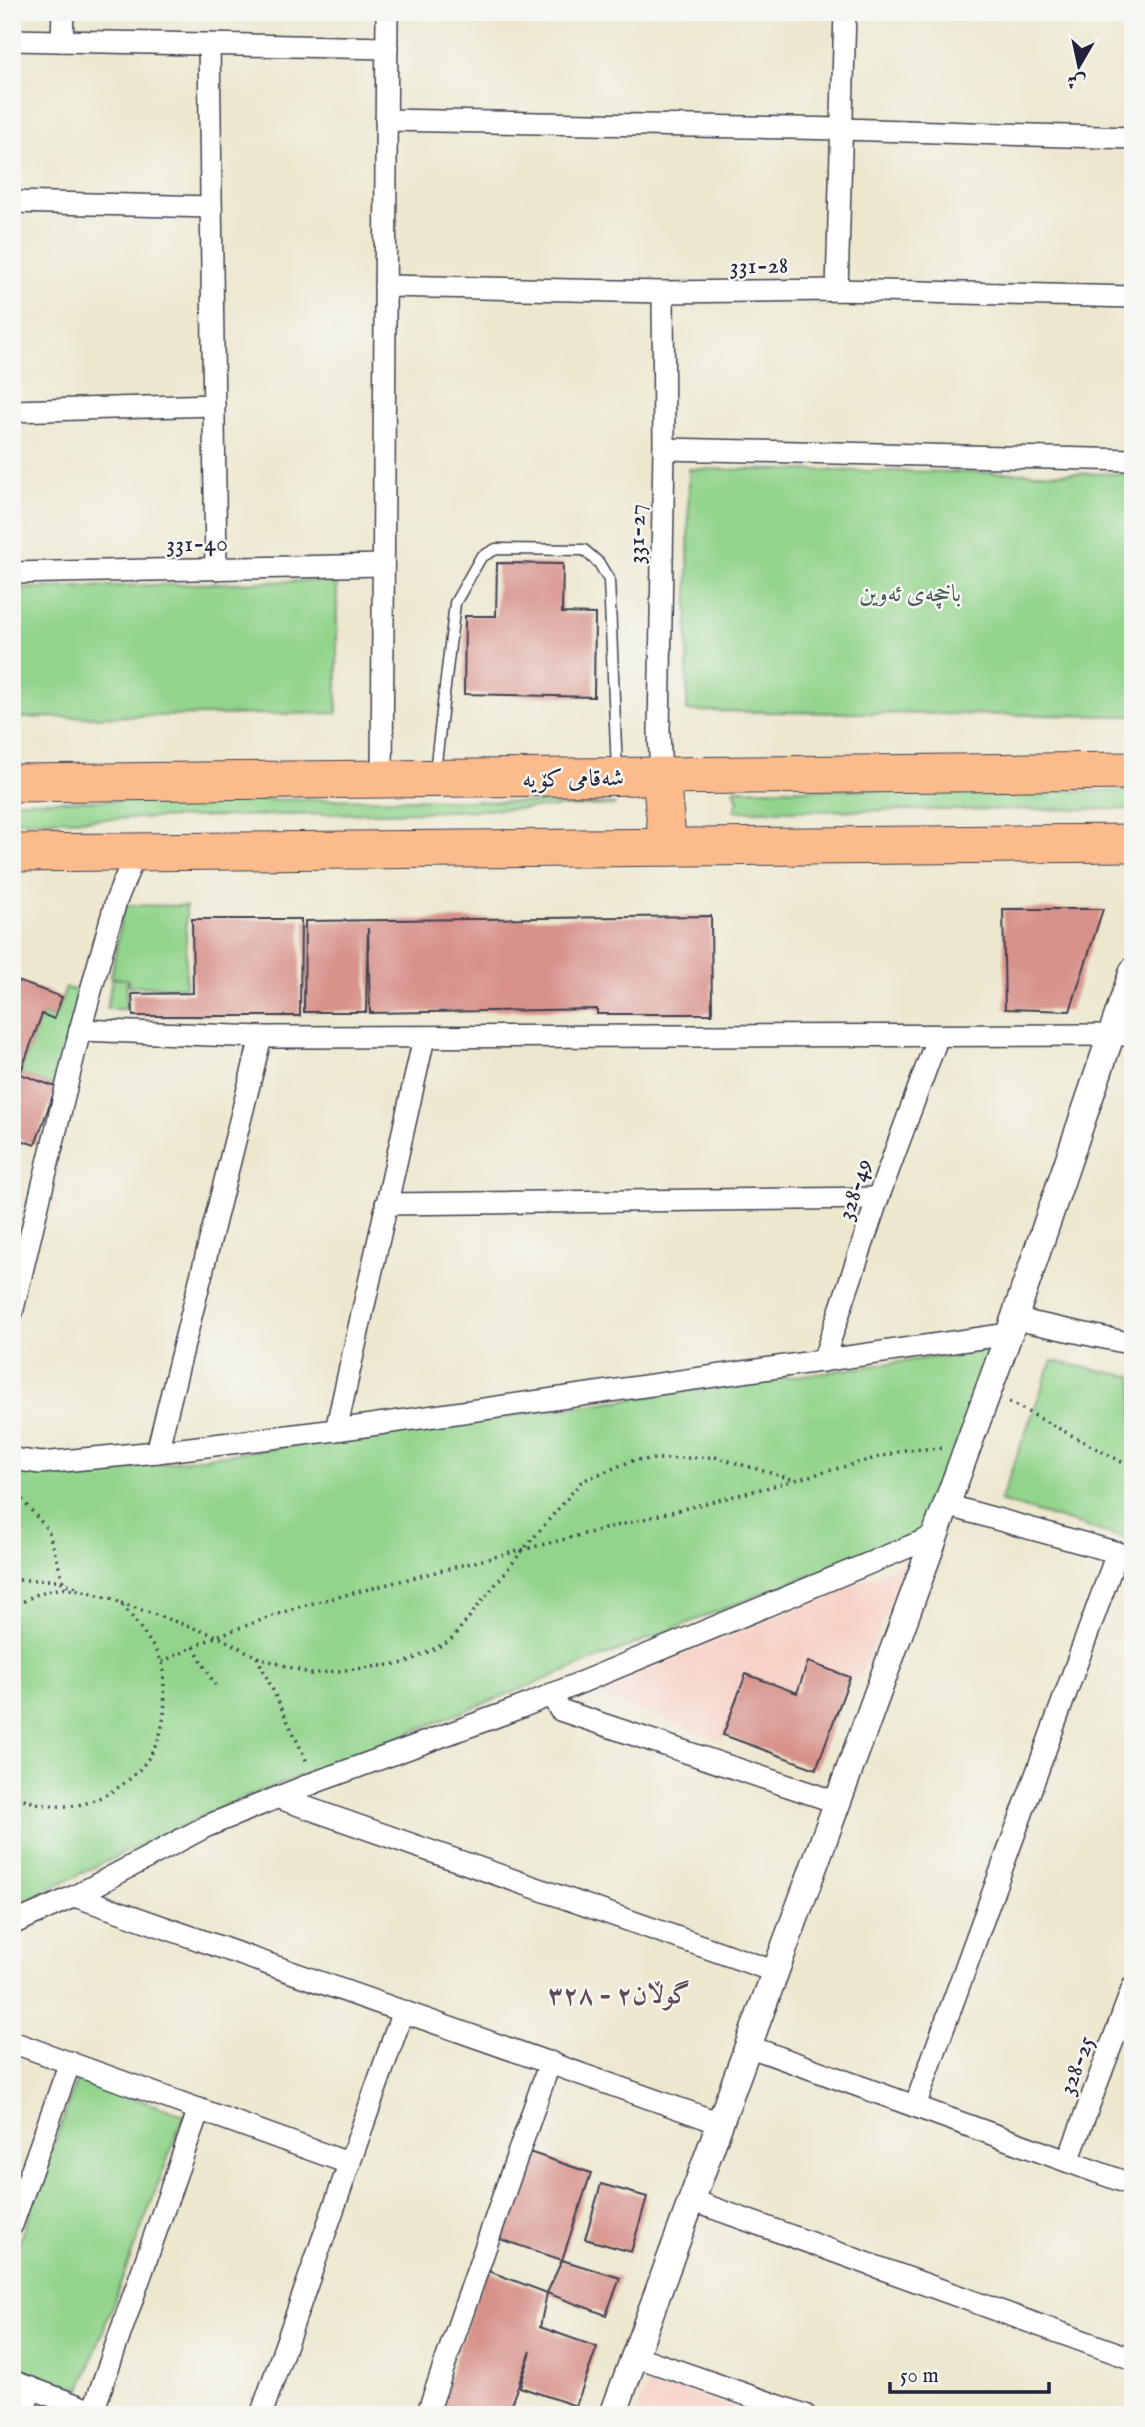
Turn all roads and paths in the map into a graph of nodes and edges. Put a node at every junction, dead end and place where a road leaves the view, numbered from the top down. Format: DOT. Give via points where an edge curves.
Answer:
graph roads {
  1 [pos="63,12"];
  2 [pos="387,12"];
  3 [pos="845,12"];
  4 [pos="12,40"];
  5 [pos="62,41"];
  6 [pos="209,44"];
  7 [pos="387,48"];
  8 [pos="386,120"];
  9 [pos="842,129"];
  10 [pos="1133,138"];
  11 [pos="12,202"];
  12 [pos="211,206"];
  13 [pos="385,286"];
  14 [pos="837,290"];
  15 [pos="663,292"];
  16 [pos="1133,297"];
  17 [pos="214,405"];
  18 [pos="12,411"];
  19 [pos="664,449"];
  20 [pos="1133,460"];
  21 [pos="383,565"];
  22 [pos="216,569"];
  23 [pos="12,573"];
  24 [pos="1133,771"];
  25 [pos="617,777"];
  26 [pos="661,777"];
  27 [pos="434,779"];
  28 [pos="382,780"];
  29 [pos="12,783"];
  30 [pos="1133,843"];
  31 [pos="668,847"];
  32 [pos="135,852"];
  33 [pos="12,853"];
  34 [pos="1133,971"];
  35 [pos="80,1030"];
  36 [pos="1122,1035"];
  37 [pos="938,1036"];
  38 [pos="261,1037"];
  39 [pos="424,1038"];
  40 [pos="878,1198"];
  41 [pos="386,1204"];
  42 [pos="12,1312"];
  43 [pos="1012,1327"];
  44 [pos="1133,1344"];
  45 [pos="823,1361"];
  46 [pos="986,1396"];
  47 [pos="336,1430"];
  48 [pos="968,1447"];
  49 [pos="158,1452"];
  50 [pos="12,1459"];
  51 [pos="1133,1468"];
  52 [pos="795,1480"];
  53 [pos="13,1489"];
  54 [pos="946,1505"];
  55 [pos="935,1536"];
  56 [pos="523,1550"];
  57 [pos="1125,1555"];
  58 [pos="12,1580"];
  59 [pos="65,1586"];
  60 [pos="119,1602"];
  61 [pos="12,1610"];
  62 [pos="217,1636"];
  63 [pos="194,1647"];
  64 [pos="257,1657"];
  65 [pos="162,1662"];
  66 [pos="215,1685"];
  67 [pos="551,1694"];
  68 [pos="316,1782"];
  69 [pos="12,1793"];
  70 [pos="279,1798"];
  71 [pos="836,1802"];
  72 [pos="75,1896"];
  73 [pos="12,1924"];
  74 [pos="776,1972"];
  75 [pos="1133,1987"];
  76 [pos="403,2011"];
  77 [pos="1127,2023"];
  78 [pos="12,2042"];
  79 [pos="748,2046"];
  80 [pos="69,2062"];
  81 [pos="550,2062"];
  82 [pos="915,2106"];
  83 [pos="199,2109"];
  84 [pos="720,2123"];
  85 [pos="1068,2161"];
  86 [pos="348,2163"];
  87 [pos="1133,2185"];
  88 [pos="691,2200"];
  89 [pos="14,2213"];
  90 [pos="635,2356"];
  91 [pos="1133,2359"];
  92 [pos="22,2385"];
  93 [pos="98,2413"];
  94 [pos="23,2415"];
  95 [pos="261,2415"];
  96 [pos="427,2415"];
  97 [pos="613,2415"];
  98 [pos="806,2415"];
  1 -- 5 [label="street"];
  2 -- 7 [label="street"];
  3 -- 9 [label="street"];
  4 -- 5 [label="street"];
  5 -- 6 [label="street"];
  6 -- 7 [label="street"];
  6 -- 12 [label="street"];
  7 -- 8 [label="street"];
  8 -- 9 [label="street"];
  8 -- 13 [label="street"];
  9 -- 10 [label="street"];
  9 -- 14 [label="street"];
  11 -- 12 [label="street"];
  12 -- 17 [label="street"];
  13 -- 15 [label="street, 331-28"];
  13 -- 21 [label="street"];
  14 -- 15 [label="street, 331-28"];
  14 -- 16 [label="street, 331-28"];
  15 -- 19 [label="street, 331-27"];
  17 -- 18 [label="street"];
  17 -- 22 [label="street"];
  19 -- 20 [label="street"];
  19 -- 26 [label="street, 331-27"];
  21 -- 22 [label="street, 331-40"];
  21 -- 28 [label="street"];
  22 -- 23 [label="street, 331-40"];
  24 -- 26 [label="highway, شەقامی کۆیە"];
  25 -- 26 [label="highway, شەقامی کۆیە"];
  25 -- 27 [label="highway, شەقامی کۆیە"];
  25 -- 27 [label="lane" via="608,580 599,563 584,550 496,548 481,557 455,603"];
  26 -- 31 [label="highway"];
  27 -- 28 [label="highway, شەقامی کۆیە"];
  28 -- 29 [label="highway, شەقامی کۆیە"];
  30 -- 31 [label="highway"];
  31 -- 32 [label="highway"];
  32 -- 33 [label="highway"];
  32 -- 35 [label="street" via="116,901"];
  34 -- 36 [label="street"];
  35 -- 38 [label="street"];
  35 -- 42 [label="street"];
  36 -- 37 [label="street"];
  36 -- 43 [label="street"];
  37 -- 39 [label="street"];
  37 -- 40 [label="street, 328-49"];
  38 -- 39 [label="street"];
  38 -- 49 [label="street"];
  39 -- 41 [label="street"];
  40 -- 41 [label="street"];
  40 -- 45 [label="street, 328-49"];
  41 -- 47 [label="street"];
  43 -- 44 [label="street"];
  43 -- 45 [label="street"];
  43 -- 46 [label="street"];
  45 -- 47 [label="street"];
  46 -- 48 [label="street"];
  46 -- 51 [label="path" via="1009,1402"];
  47 -- 49 [label="street"];
  48 -- 52 [label="path" via="905,1450"];
  48 -- 54 [label="street"];
  49 -- 50 [label="street" via="40,1463"];
  52 -- 56 [label="path"];
  52 -- 56 [label="path" via="715,1457 634,1460 582,1481"];
  53 -- 59 [label="path" via="48,1530"];
  54 -- 55 [label="street"];
  54 -- 57 [label="street"];
  55 -- 67 [label="street"];
  55 -- 71 [label="street"];
  56 -- 62 [label="path" via="298,1607"];
  56 -- 64 [label="path" via="450,1641 405,1663 313,1674"];
  57 -- 82 [label="street"];
  58 -- 59 [label="path" via="57,1580"];
  59 -- 60 [label="path"];
  59 -- 61 [label="path" via="49,1589"];
  60 -- 62 [label="path"];
  60 -- 65 [label="path"];
  62 -- 63 [label="path"];
  62 -- 64 [label="path"];
  63 -- 65 [label="path"];
  63 -- 66 [label="path"];
  64 -- 68 [label="path"];
  65 -- 69 [label="path" via="165,1697 161,1731 147,1763 122,1787 91,1802 56,1806"];
  67 -- 68 [label="street"];
  67 -- 71 [label="street" via="561,1710"];
  68 -- 70 [label="street"];
  70 -- 72 [label="street" via="206,1825"];
  70 -- 74 [label="street"];
  71 -- 74 [label="street"];
  72 -- 73 [label="street"];
  72 -- 76 [label="street"];
  74 -- 79 [label="street"];
  75 -- 77 [label="street, 328-25"];
  76 -- 81 [label="street"];
  76 -- 86 [label="street"];
  77 -- 85 [label="street, 328-25"];
  78 -- 80 [label="street"];
  79 -- 82 [label="street"];
  79 -- 84 [label="street"];
  80 -- 83 [label="street"];
  80 -- 89 [label="street"];
  81 -- 84 [label="street"];
  81 -- 96 [label="street"];
  82 -- 85 [label="street"];
  83 -- 86 [label="street"];
  83 -- 93 [label="street"];
  84 -- 88 [label="street"];
  85 -- 87 [label="street"];
  86 -- 95 [label="street"];
  88 -- 90 [label="street"];
  88 -- 91 [label="street"];
  90 -- 97 [label="street"];
  90 -- 98 [label="street"];
  92 -- 93 [label="street"];
  92 -- 94 [label="street"];
}
